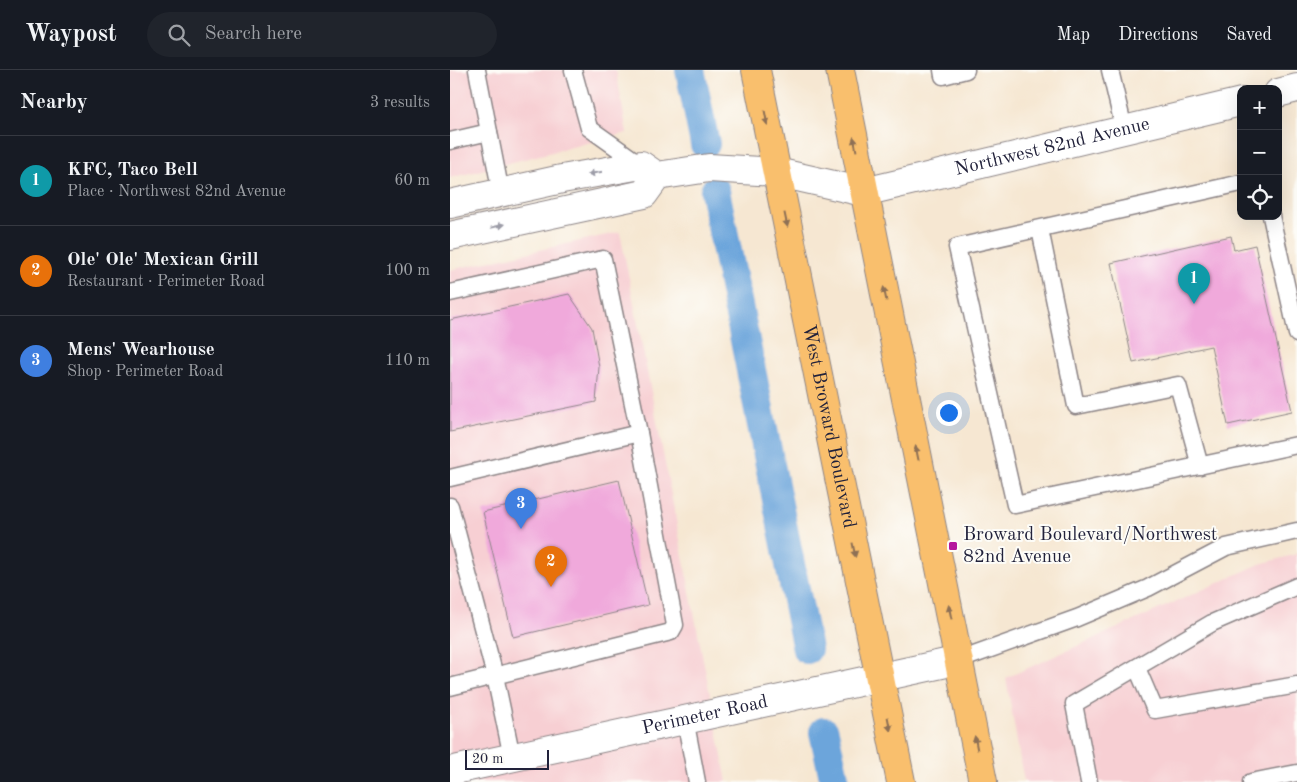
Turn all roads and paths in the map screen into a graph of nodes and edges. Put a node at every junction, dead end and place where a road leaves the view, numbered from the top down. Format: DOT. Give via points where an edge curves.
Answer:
graph roads {
  1 [pos="477,70"];
  2 [pos="573,70"];
  3 [pos="756,70"];
  4 [pos="840,70"];
  5 [pos="942,70"];
  6 [pos="966,70"];
  7 [pos="1110,70"];
  8 [pos="1297,88"];
  9 [pos="1282,92"];
  10 [pos="1237,103"];
  11 [pos="1124,129"];
  12 [pos="488,132"];
  13 [pos="450,141"];
  14 [pos="649,170"];
  15 [pos="776,172"];
  16 [pos="1237,184"];
  17 [pos="864,192"];
  18 [pos="501,193"];
  19 [pos="450,204"];
  20 [pos="1273,220"];
  21 [pos="1040,229"];
  22 [pos="450,236"];
  23 [pos="450,293"];
  24 [pos="1297,334"];
  25 [pos="639,433"];
  26 [pos="1297,445"];
  27 [pos="1200,466"];
  28 [pos="450,478"];
  29 [pos="450,506"];
  30 [pos="1297,531"];
  31 [pos="1297,586"];
  32 [pos="960,660"];
  33 [pos="1137,668"];
  34 [pos="495,676"];
  35 [pos="880,676"];
  36 [pos="1297,685"];
  37 [pos="450,687"];
  38 [pos="685,719"];
  39 [pos="512,758"];
  40 [pos="450,771"];
  41 [pos="1297,773"];
  42 [pos="697,782"];
  43 [pos="901,782"];
  44 [pos="983,782"];
  45 [pos="1089,782"];
  46 [pos="1251,782"];
  1 -- 12 [label="lane"];
  2 -- 14 [label="lane" via="589,128"];
  3 -- 15 [label="main road, West Broward Boulevard, one-way"];
  17 -- 4 [label="main road, one-way"];
  5 -- 6 [label="lane" via="944,76"];
  7 -- 11 [label="lane"];
  8 -- 9 [label="street"];
  10 -- 11 [label="street, Northwest 82nd Avenue"];
  11 -- 17 [label="street, Northwest 82nd Avenue"];
  12 -- 13 [label="lane"];
  12 -- 18 [label="lane"];
  14 -- 15 [label="street" via="709,168"];
  14 -- 18 [label="street, one-way" via="562,179"];
  22 -- 14 [label="street, one-way" via="644,194"];
  15 -- 17 [label="street"];
  15 -- 35 [label="main road, West Broward Boulevard, one-way"];
  16 -- 21 [label="lane"];
  32 -- 17 [label="main road, one-way"];
  18 -- 19 [label="street"];
  20 -- 24 [label="lane"];
  21 -- 27 [label="lane" via="1076,406 1178,385"];
  21 -- 27 [label="lane" via="957,247 1015,505"];
  23 -- 25 [label="lane" via="603,259"];
  25 -- 28 [label="lane"];
  25 -- 34 [label="lane" via="676,625 671,632"];
  26 -- 27 [label="lane"];
  29 -- 34 [label="lane"];
  30 -- 32 [label="lane" via="1226,547 1148,588 1077,618"];
  31 -- 33 [label="lane" via="1212,623"];
  32 -- 35 [label="street, Perimeter Road"];
  44 -- 32 [label="main road, one-way"];
  33 -- 36 [label="lane" via="1155,710"];
  33 -- 45 [label="lane" via="1074,704"];
  34 -- 37 [label="lane"];
  34 -- 39 [label="lane"];
  35 -- 38 [label="street, Perimeter Road"];
  35 -- 43 [label="main road, West Broward Boulevard, one-way"];
  38 -- 39 [label="street, Perimeter Road"];
  38 -- 42 [label="lane"];
  39 -- 40 [label="street, Perimeter Road"];
  41 -- 46 [label="lane"];
}
